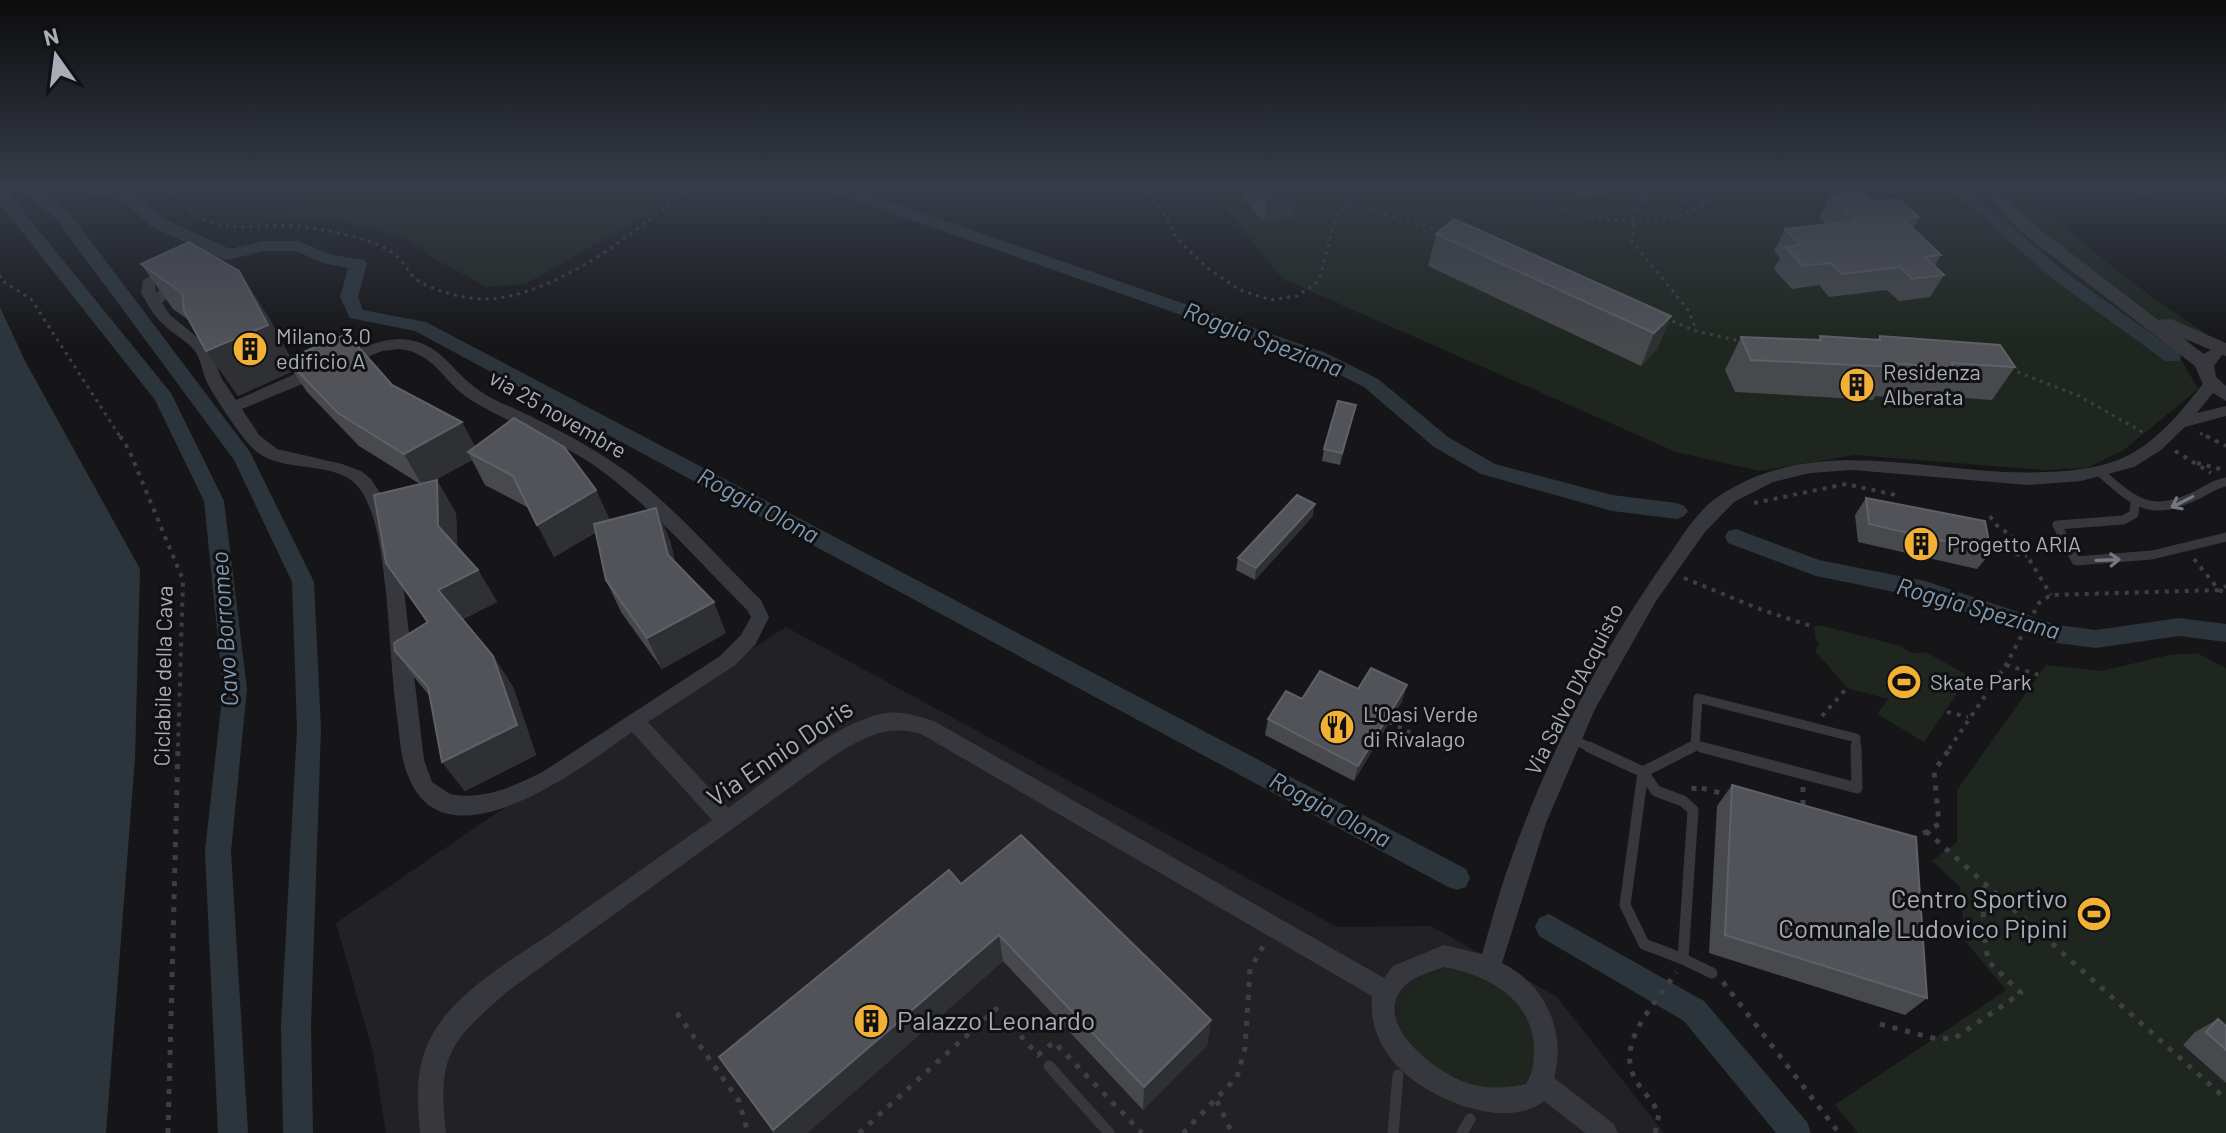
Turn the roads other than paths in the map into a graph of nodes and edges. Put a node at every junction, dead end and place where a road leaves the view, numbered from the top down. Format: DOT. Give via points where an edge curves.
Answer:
graph roads {
  1 [pos="2043,240"];
  2 [pos="2107,288"];
  3 [pos="155,302"];
  4 [pos="2226,352"];
  5 [pos="2204,364"];
  6 [pos="2219,389"];
  7 [pos="233,407"];
  8 [pos="2226,411"];
  9 [pos="2180,423"];
  10 [pos="2101,473"];
  11 [pos="2225,482"];
  12 [pos="2135,503"];
  13 [pos="2226,537"];
  14 [pos="634,720"];
  15 [pos="1571,738"];
  16 [pos="1695,745"];
  17 [pos="1643,772"];
  18 [pos="727,822"];
  19 [pos="1683,959"];
  20 [pos="1489,967"];
  21 [pos="1712,973"];
  22 [pos="1388,993"];
  23 [pos="1049,1066"];
  24 [pos="1398,1075"];
  25 [pos="1540,1083"];
  26 [pos="1466,1126"];
  27 [pos="433,1133"];
  28 [pos="1109,1133"];
  29 [pos="1393,1133"];
  30 [pos="1605,1133"];
  1 -- 2 [label="street"];
  2 -- 4 [label="street" via="2169,326"];
  2 -- 5 [label="street"];
  3 -- 7 [label="street, via 25 novembre" via="165,318 203,349 214,380"];
  4 -- 5 [label="street"];
  5 -- 6 [label="street"];
  6 -- 9 [label="street, Via Salvo D'Acquisto"];
  7 -- 14 [label="street, via 25 novembre" via="249,434 270,452 348,471 372,494 390,564 415,769 426,788 444,802 466,807 492,802 524,791"];
  7 -- 14 [label="street, via 25 novembre" via="379,347 416,346 435,355 476,396 610,468 733,583 760,617 748,640 727,661"];
  8 -- 9 [label="street, Via Salvo D'Acquisto"];
  9 -- 10 [label="street, Via Salvo D'Acquisto" via="2145,453"];
  10 -- 12 [label="lane"];
  10 -- 15 [label="street, Via Salvo D'Acquisto" via="2029,480 1869,463 1815,465 1757,481 1720,505 1667,571"];
  11 -- 12 [label="lane, one-way" via="2168,509"];
  12 -- 13 [label="lane, one-way" via="2134,514 2123,520 2057,525 2076,561 2188,551"];
  14 -- 18 [label="street"];
  15 -- 17 [label="lane"];
  15 -- 20 [label="street, Via Salvo D'Acquisto" via="1521,864"];
  16 -- 16 [label="lane" via="1698,698 1856,738 1857,788"];
  16 -- 17 [label="lane"];
  17 -- 19 [label="lane" via="1656,791 1693,810"];
  17 -- 19 [label="lane" via="1625,905 1644,944"];
  18 -- 22 [label="street, Via Ennio Doris" via="862,727 889,719 911,721"];
  18 -- 27 [label="street, Via Ennio Doris" via="500,983 454,1022 429,1071"];
  19 -- 21 [label="lane"];
  20 -- 22 [label="street" via="1444,956 1402,974"];
  20 -- 25 [label="street" via="1513,982 1541,1022 1547,1046"];
  22 -- 24 [label="street" via="1382,1032"];
  23 -- 28 [label="lane"];
  24 -- 26 [label="street" via="1418,1096"];
  24 -- 29 [label="lane"];
  25 -- 26 [label="street" via="1516,1110"];
  25 -- 30 [label="street"];
}
